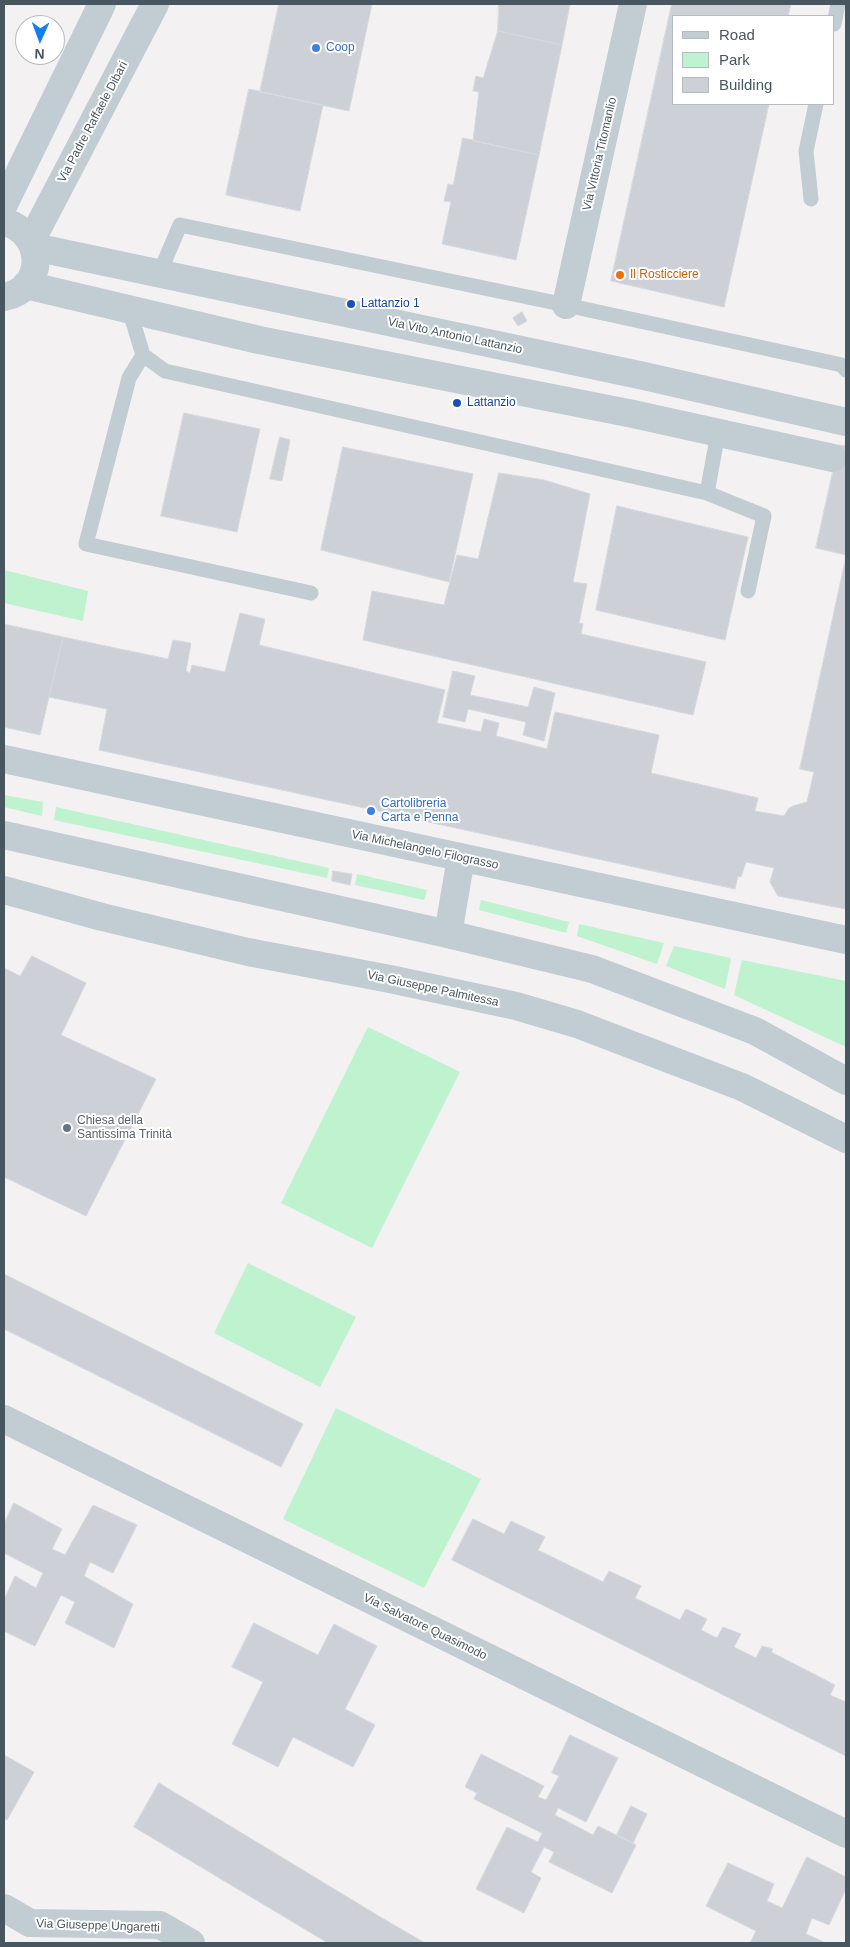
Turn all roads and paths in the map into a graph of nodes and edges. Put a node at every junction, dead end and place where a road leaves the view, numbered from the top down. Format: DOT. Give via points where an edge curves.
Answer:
graph roads {
  1 [pos="102,4"];
  2 [pos="155,4"];
  3 [pos="634,4"];
  4 [pos="838,4"];
  5 [pos="835,19"];
  6 [pos="816,105"];
  7 [pos="811,199"];
  8 [pos="4,204"];
  9 [pos="4,222"];
  10 [pos="32,244"];
  11 [pos="160,272"];
  12 [pos="10,295"];
  13 [pos="566,305"];
  14 [pos="129,309"];
  15 [pos="143,355"];
  16 [pos="846,370"];
  17 [pos="846,422"];
  18 [pos="718,432"];
  19 [pos="833,458"];
  20 [pos="707,493"];
  21 [pos="748,591"];
  22 [pos="311,593"];
  23 [pos="4,760"];
  24 [pos="4,835"];
  25 [pos="461,858"];
  26 [pos="4,890"];
  27 [pos="448,934"];
  28 [pos="846,940"];
  29 [pos="846,1081"];
  30 [pos="846,1139"];
  31 [pos="4,1419"];
  32 [pos="846,1834"];
  33 [pos="4,1908"];
  34 [pos="191,1943"];
  1 -- 8 [label="street"];
  2 -- 10 [label="street, Via Padre Raffaele Dibari"];
  3 -- 13 [label="street, Via Vittoria Titomanlio"];
  4 -- 5 [label="lane"];
  6 -- 7 [label="lane" via="806,151"];
  9 -- 10 [label="street" via="16,226"];
  10 -- 11 [label="street, Via Vito Antonio Lattanzio"];
  10 -- 12 [label="street" via="35,267 32,276"];
  11 -- 13 [label="lane" via="180,225"];
  11 -- 17 [label="street, Via Vito Antonio Lattanzio"];
  12 -- 14 [label="street"];
  13 -- 16 [label="lane" via="842,365"];
  14 -- 15 [label="lane"];
  14 -- 18 [label="street" via="258,340"];
  15 -- 20 [label="lane" via="165,371"];
  15 -- 22 [label="lane" via="129,378 86,544"];
  18 -- 19 [label="street"];
  18 -- 20 [label="lane"];
  20 -- 21 [label="lane" via="764,516"];
  23 -- 25 [label="street, Via Michelangelo Filograsso"];
  24 -- 27 [label="street"];
  25 -- 27 [label="street"];
  25 -- 28 [label="street, Via Michelangelo Filograsso"];
  26 -- 30 [label="street, Via Giuseppe Palmitessa" via="239,950 516,1006 577,1024 742,1087"];
  27 -- 29 [label="street" via="592,969 754,1031"];
  31 -- 32 [label="street, Via Salvatore Quasimodo"];
  33 -- 34 [label="street, Via Giuseppe Ungaretti" via="30,1923 160,1925"];
}
